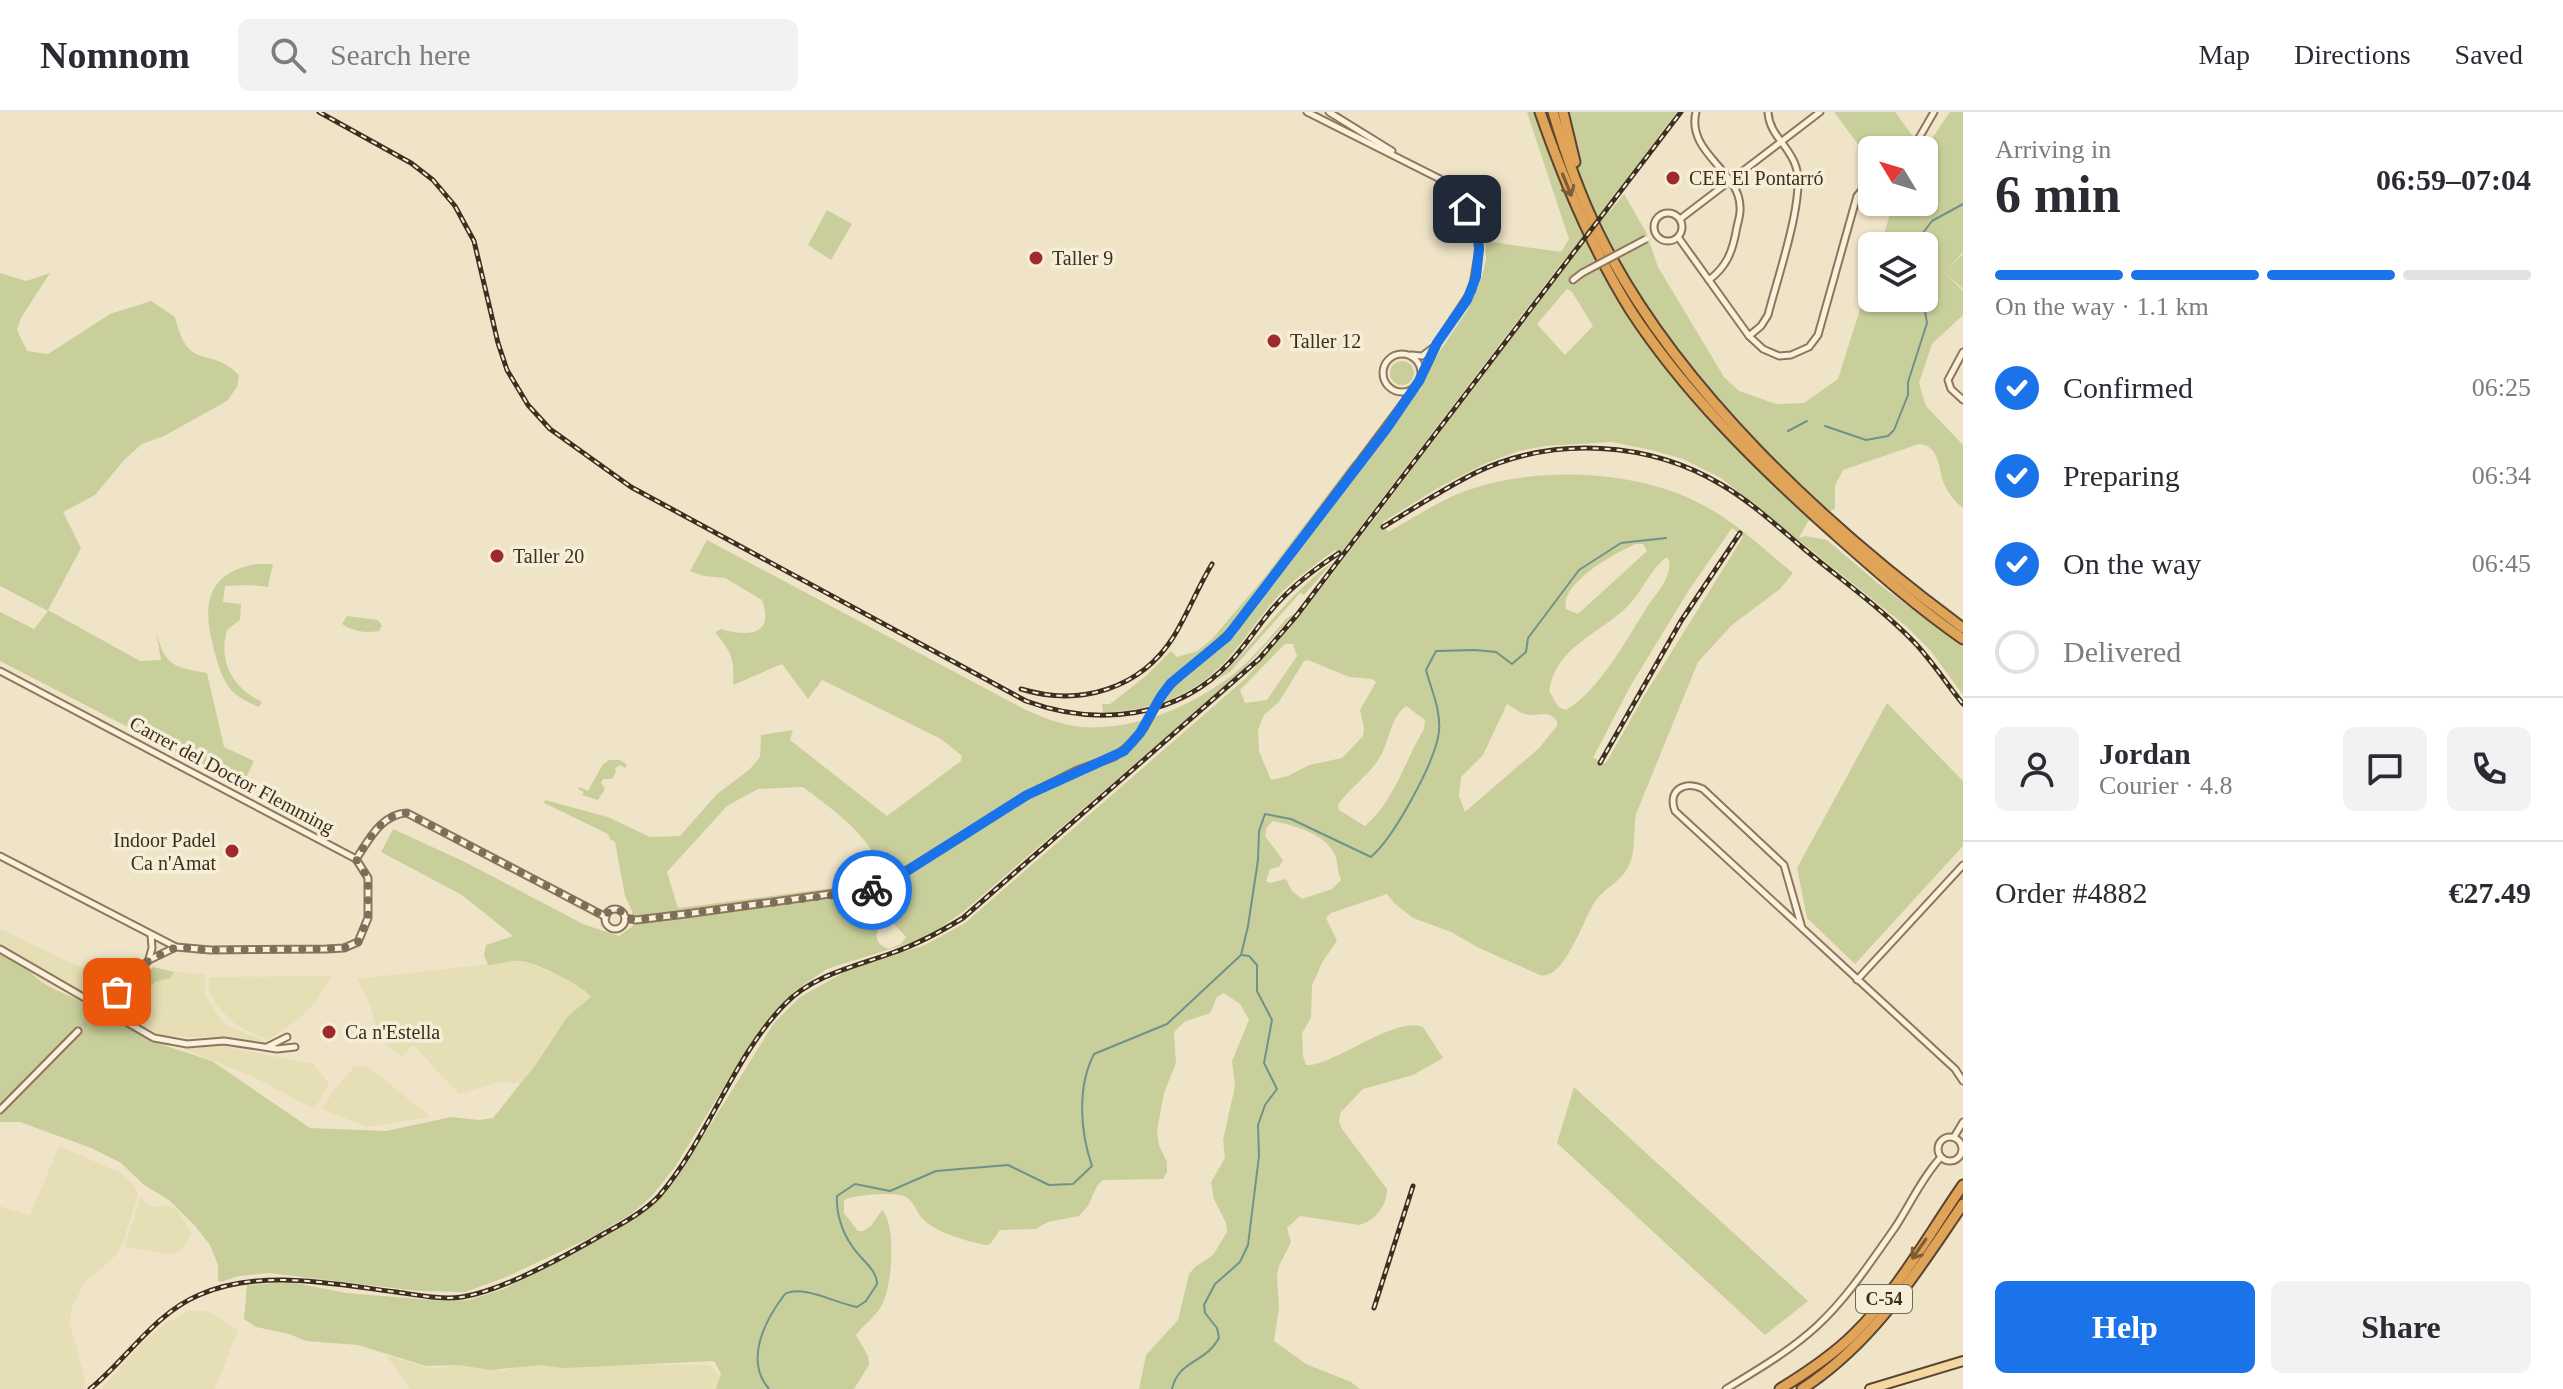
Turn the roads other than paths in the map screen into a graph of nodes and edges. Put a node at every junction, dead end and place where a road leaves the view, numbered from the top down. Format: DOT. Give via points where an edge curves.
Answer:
graph roads {
  1 [pos="1307,112"];
  2 [pos="1329,112"];
  3 [pos="1540,112"];
  4 [pos="1553,112"];
  5 [pos="1563,112"];
  6 [pos="1696,112"];
  7 [pos="1768,112"];
  8 [pos="1820,112"];
  9 [pos="1934,112"];
  10 [pos="1920,136"];
  11 [pos="1780,142"];
  12 [pos="1402,158"];
  13 [pos="1729,181"];
  14 [pos="1858,195"];
  15 [pos="1585,200"];
  16 [pos="1680,219"];
  17 [pos="1655,234"];
  18 [pos="1678,237"];
  19 [pos="1573,280"];
  20 [pos="1709,280"];
  21 [pos="1749,336"];
  22 [pos="1437,343"];
  23 [pos="1963,352"];
  24 [pos="1405,354"];
  25 [pos="1418,384"];
  26 [pos="1395,391"];
  27 [pos="1963,400"];
  28 [pos="1397,413"];
  29 [pos="1950,624"];
  30 [pos="1963,627"];
  31 [pos="1963,641"];
  32 [pos="0,671"];
  33 [pos="0,856"];
  34 [pos="356,859"];
  35 [pos="1963,865"];
  36 [pos="606,917"];
  37 [pos="625,918"];
  38 [pos="1802,928"];
  39 [pos="151,935"];
  40 [pos="176,947"];
  41 [pos="0,949"];
  42 [pos="149,960"];
  43 [pos="1857,980"];
  44 [pos="117,992"];
  45 [pos="78,1031"];
  46 [pos="287,1037"];
  47 [pos="266,1047"];
  48 [pos="295,1047"];
  49 [pos="1963,1081"];
  50 [pos="0,1110"];
  51 [pos="1963,1122"];
  52 [pos="1954,1137"];
  53 [pos="1962,1154"];
  54 [pos="1941,1157"];
  55 [pos="1963,1185"];
  56 [pos="1963,1204"];
  57 [pos="1963,1361"];
  58 [pos="1726,1389"];
  59 [pos="1780,1389"];
  60 [pos="1802,1389"];
  61 [pos="1870,1389"];
  1 -- 12 [label="street"];
  2 -- 12 [label="street"];
  3 -- 29 [label="highway, one-way" via="1599,253 1675,371 1764,470 1883,578"];
  4 -- 15 [label="highway"];
  5 -- 15 [label="highway"];
  6 -- 13 [label="street" via="1698,139"];
  7 -- 11 [label="street"];
  8 -- 11 [label="street"];
  9 -- 10 [label="street"];
  11 -- 13 [label="street"];
  11 -- 21 [label="street" via="1797,168 1798,195 1768,315"];
  12 -- 22 [label="street" via="1451,187 1478,235 1472,290"];
  13 -- 16 [label="street"];
  13 -- 20 [label="street" via="1741,207 1732,250"];
  14 -- 21 [label="street" via="1814,342 1798,353 1779,356"];
  15 -- 29 [label="highway" via="1641,307 1711,398 1831,520"];
  16 -- 17 [label="street" via="1661,214"];
  16 -- 18 [label="street"];
  17 -- 18 [label="street" via="1666,241"];
  17 -- 19 [label="street, bridge"];
  18 -- 20 [label="street"];
  20 -- 21 [label="street"];
  22 -- 24 [label="street" via="1422,356"];
  22 -- 25 [label="street"];
  23 -- 27 [label="street" via="1948,380"];
  24 -- 25 [label="street" via="1419,364"];
  24 -- 26 [label="street" via="1392,357 1384,367 1383,379"];
  25 -- 26 [label="street" via="1406,392"];
  25 -- 28 [label="street"];
  26 -- 28 [label="street"];
  28 -- 37 [label="street, bridge" via="1236,626 1163,693 1144,728 1114,757 1027,795 880,887"];
  29 -- 30 [label="highway"];
  29 -- 31 [label="highway"];
  32 -- 34 [label="street, Carrer del Doctor Flemming"];
  33 -- 39 [label="street"];
  34 -- 36 [label="street" via="378,827 391,816 407,813"];
  34 -- 40 [label="street" via="367,873 368,887 368,918 358,942 326,949"];
  35 -- 43 [label="street"];
  36 -- 37 [label="street" via="616,909"];
  36 -- 37 [label="street" via="608,926 616,929"];
  38 -- 38 [label="street" via="1784,865 1703,789 1681,786 1672,800 1675,811"];
  38 -- 43 [label="street"];
  39 -- 40 [label="street"];
  39 -- 42 [label="street"];
  40 -- 42 [label="street"];
  41 -- 47 [label="street" via="154,1038"];
  42 -- 44 [label="street"];
  43 -- 49 [label="street"];
  45 -- 50 [label="street"];
  46 -- 47 [label="street"];
  47 -- 48 [label="street"];
  51 -- 52 [label="street"];
  52 -- 53 [label="street"];
  52 -- 54 [label="street" via="1939,1142"];
  53 -- 54 [label="street" via="1952,1161"];
  54 -- 58 [label="street" via="1832,1311 1784,1353"];
  55 -- 59 [label="highway, C-54 / C-54, one-way" via="1889,1293 1854,1334"];
  56 -- 60 [label="highway, C-54 / C-54" via="1858,1346"];
  57 -- 61 [label="main road"];
}
